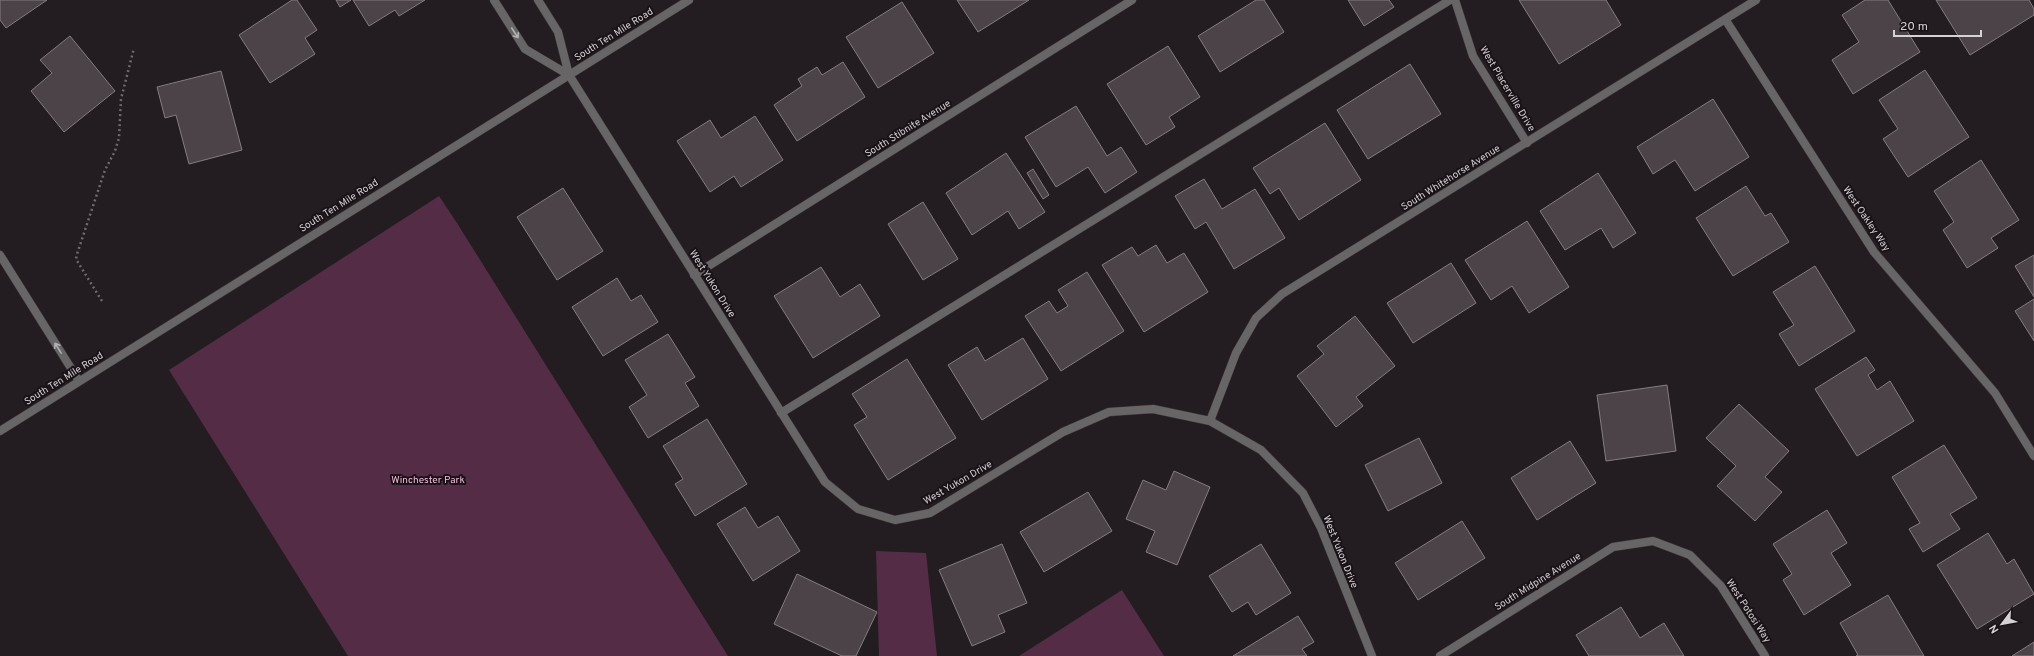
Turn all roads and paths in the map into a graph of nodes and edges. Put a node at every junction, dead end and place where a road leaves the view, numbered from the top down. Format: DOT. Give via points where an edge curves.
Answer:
graph roads {
  1 [pos="494,0"];
  2 [pos="538,0"];
  3 [pos="689,0"];
  4 [pos="1132,0"];
  5 [pos="1450,0"];
  6 [pos="1455,0"];
  7 [pos="1756,0"];
  8 [pos="1725,19"];
  9 [pos="134,48"];
  10 [pos="569,75"];
  11 [pos="1527,143"];
  12 [pos="0,255"];
  13 [pos="694,275"];
  14 [pos="102,301"];
  15 [pos="79,381"];
  16 [pos="781,413"];
  17 [pos="1210,421"];
  18 [pos="0,431"];
  19 [pos="2034,456"];
  20 [pos="1653,541"];
  21 [pos="1372,656"];
  22 [pos="1440,656"];
  23 [pos="1765,656"];
  1 -- 10 [label="street, one-way" via="525,49"];
  2 -- 10 [label="street" via="558,32"];
  3 -- 10 [label="street, South Ten Mile Road"];
  4 -- 13 [label="street, South Stibnite Avenue"];
  5 -- 16 [label="street"];
  6 -- 11 [label="street, West Placerville Drive" via="1473,56"];
  7 -- 8 [label="street, South Whitehorse Avenue"];
  8 -- 11 [label="street, South Whitehorse Avenue"];
  8 -- 19 [label="street, West Oakley Way" via="1874,252 1995,393"];
  9 -- 14 [label="path" via="121,99 119,138 105,170 76,254 76,259"];
  10 -- 13 [label="street, West Yukon Drive"];
  10 -- 15 [label="street, South Ten Mile Road"];
  11 -- 17 [label="street, South Whitehorse Avenue" via="1282,294 1256,318 1236,353"];
  15 -- 12 [label="street, one-way"];
  13 -- 16 [label="street, West Yukon Drive"];
  15 -- 18 [label="street, South Ten Mile Road"];
  16 -- 17 [label="street, West Yukon Drive" via="825,482 858,509 895,520 930,513 1063,432 1109,412 1153,409"];
  17 -- 21 [label="street, West Yukon Drive" via="1261,450 1303,493 1321,528"];
  20 -- 22 [label="street, South Midpine Avenue" via="1613,547"];
  20 -- 23 [label="street, West Potosi Way" via="1690,555 1722,586"];
}
